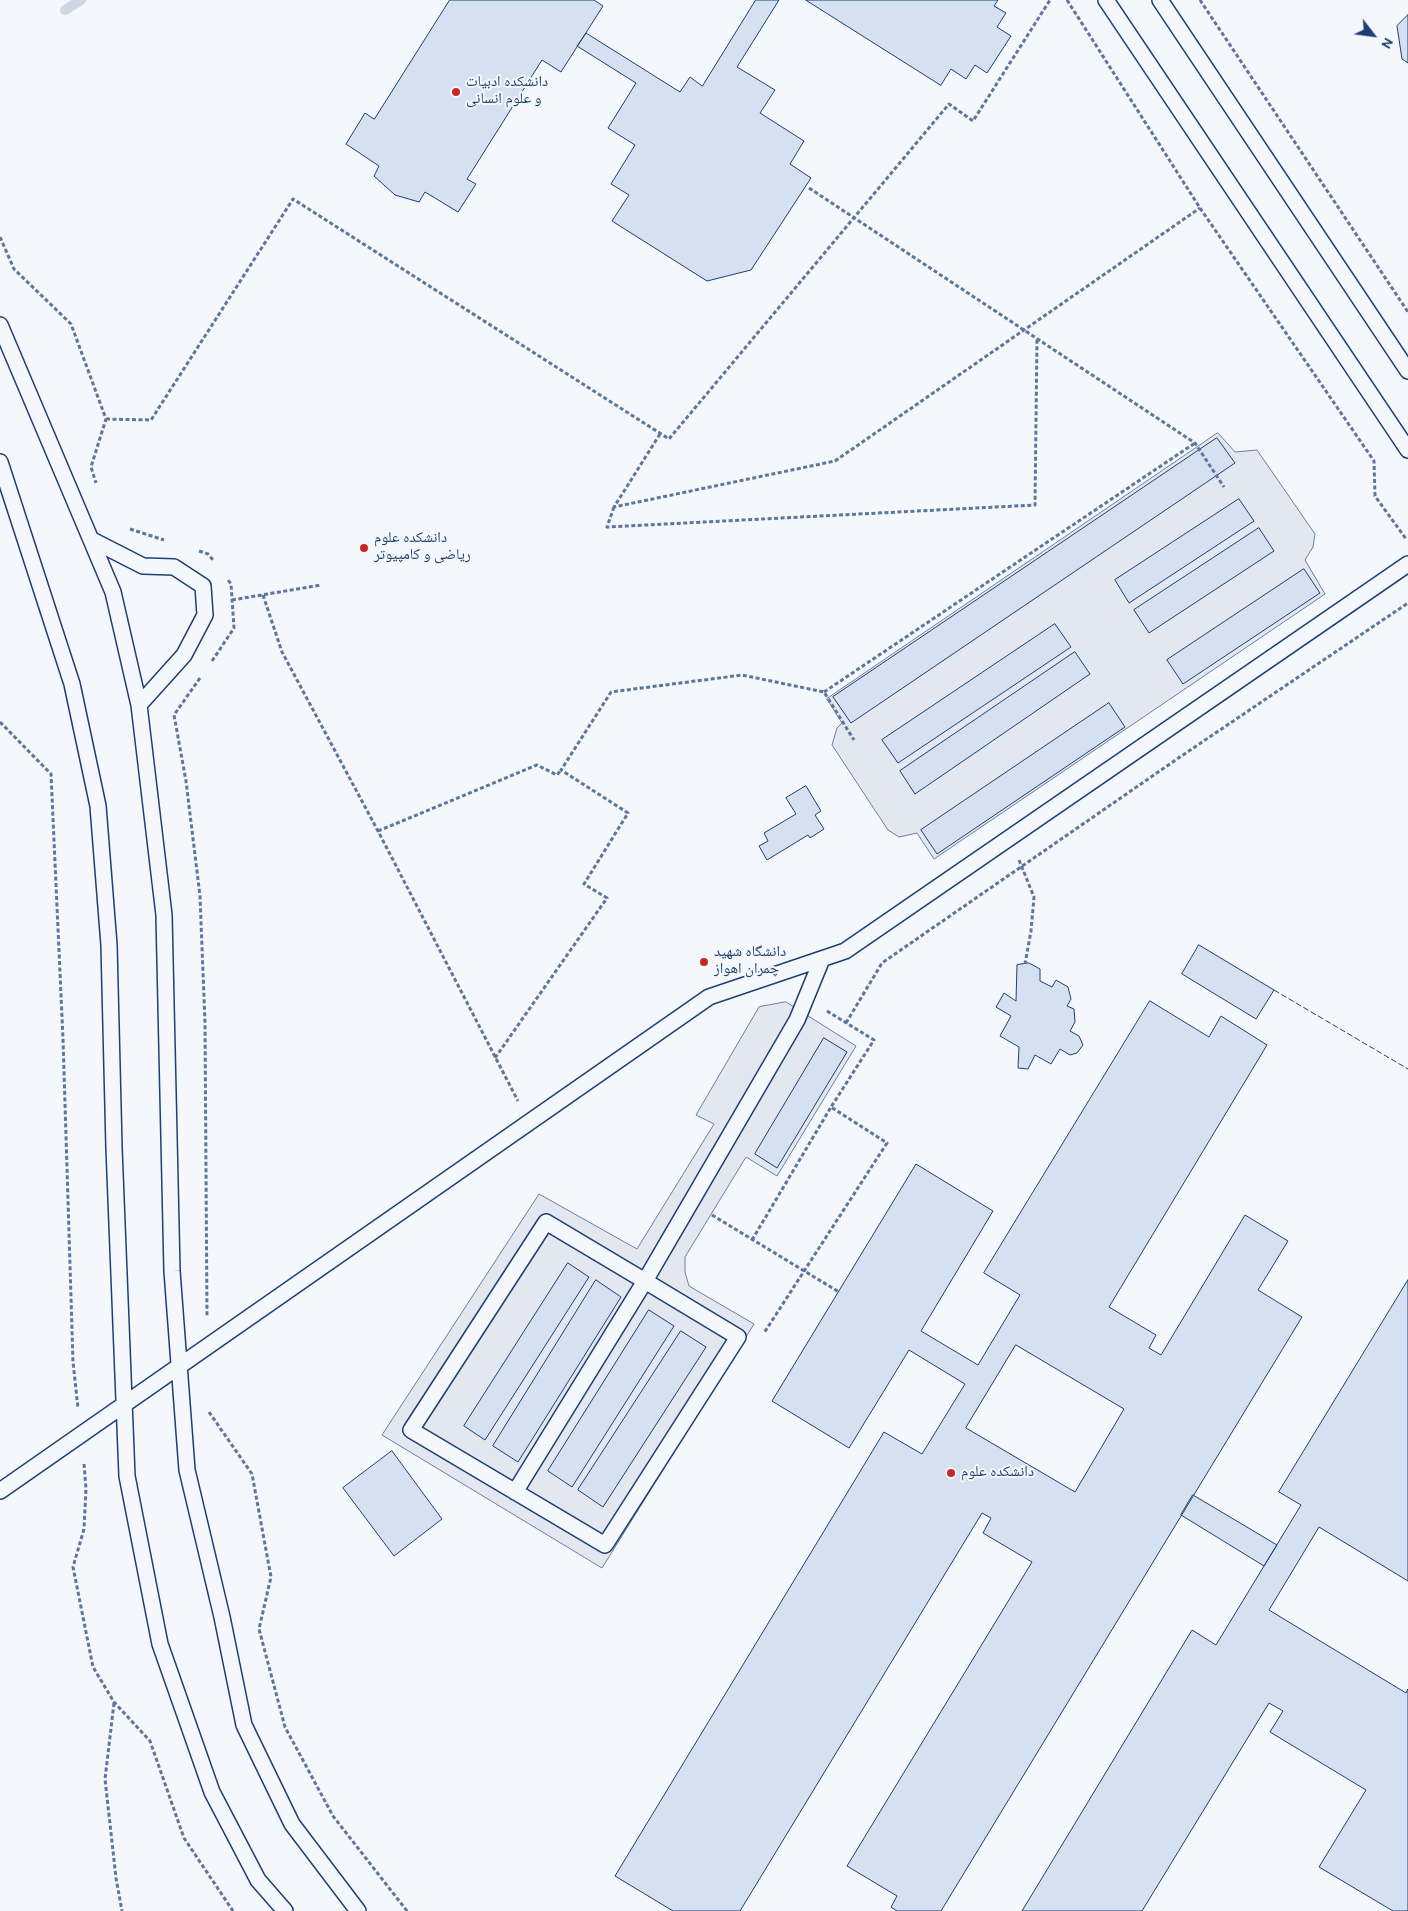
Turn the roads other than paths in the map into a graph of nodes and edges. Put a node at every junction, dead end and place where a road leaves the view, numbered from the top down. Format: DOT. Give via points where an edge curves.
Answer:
graph roads {
  1 [pos="1106,0"];
  2 [pos="1160,0"];
  3 [pos="0,325"];
  4 [pos="1408,371"];
  5 [pos="1408,450"];
  6 [pos="0,462"];
  7 [pos="92,540"];
  8 [pos="1408,564"];
  9 [pos="139,705"];
  10 [pos="822,959"];
  11 [pos="645,1281"];
  12 [pos="179,1366"];
  13 [pos="124,1404"];
  14 [pos="0,1491"];
  15 [pos="515,1492"];
  16 [pos="285,1911"];
  17 [pos="358,1911"];
  1 -- 5 [label="lane"];
  2 -- 4 [label="lane"];
  3 -- 7 [label="lane"];
  6 -- 13 [label="lane" via="72,684 98,806 109,945"];
  7 -- 9 [label="lane" via="114,592"];
  7 -- 9 [label="lane" via="143,566 174,567 203,586 205,615 184,655"];
  8 -- 10 [label="lane" via="845,951"];
  9 -- 12 [label="lane" via="164,915 172,1271"];
  10 -- 11 [label="lane" via="797,1020"];
  10 -- 12 [label="lane" via="709,996"];
  11 -- 15 [label="lane"];
  11 -- 15 [label="lane" via="738,1337 604,1545"];
  11 -- 15 [label="lane" via="546,1222 411,1430"];
  12 -- 13 [label="lane"];
  12 -- 17 [label="lane" via="187,1470 244,1725 292,1824"];
  13 -- 14 [label="lane"];
  13 -- 16 [label="lane" via="127,1476 160,1644 212,1792 258,1880"];
}
